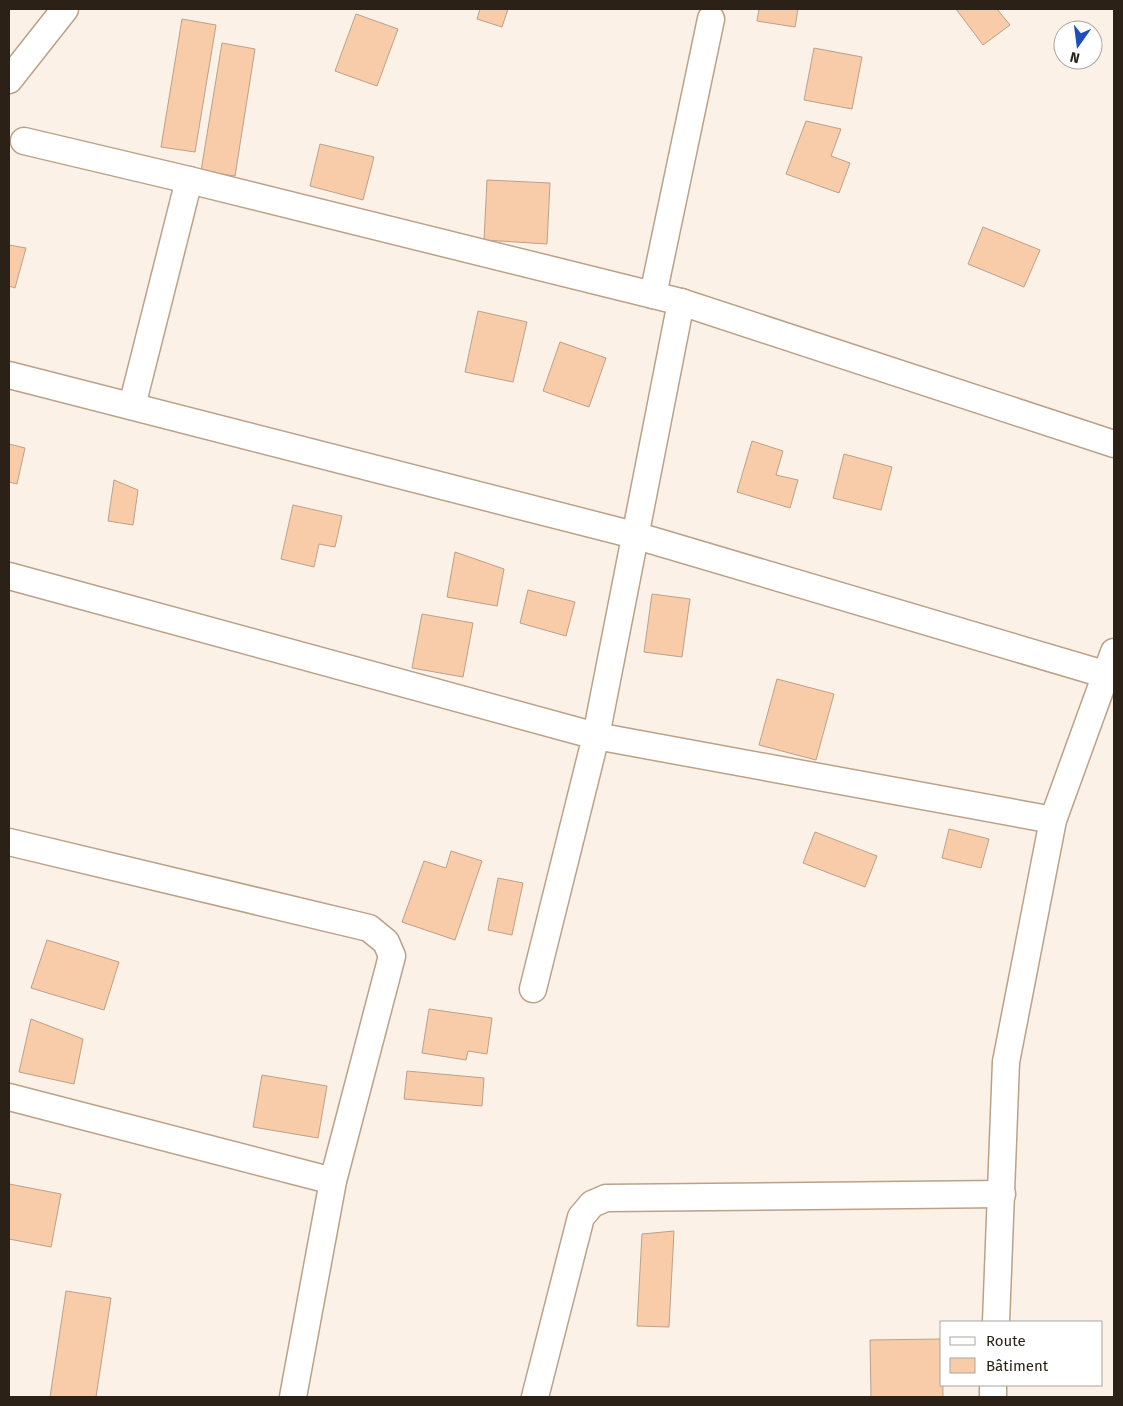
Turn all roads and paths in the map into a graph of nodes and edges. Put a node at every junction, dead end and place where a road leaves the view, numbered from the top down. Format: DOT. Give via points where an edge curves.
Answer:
graph roads {
  1 [pos="65,9"];
  2 [pos="711,19"];
  3 [pos="9,80"];
  4 [pos="24,141"];
  5 [pos="189,180"];
  6 [pos="653,295"];
  7 [pos="681,302"];
  8 [pos="9,374"];
  9 [pos="132,406"];
  10 [pos="1114,444"];
  11 [pos="634,535"];
  12 [pos="9,576"];
  13 [pos="1112,668"];
  14 [pos="596,736"];
  15 [pos="1054,820"];
  16 [pos="9,842"];
  17 [pos="533,989"];
  18 [pos="9,1097"];
  19 [pos="333,1181"];
  20 [pos="1002,1194"];
  21 [pos="996,1321"];
  22 [pos="293,1397"];
  23 [pos="535,1397"];
  1 -- 3 [label="street"];
  2 -- 6 [label="street"];
  4 -- 5 [label="street"];
  5 -- 6 [label="street"];
  5 -- 9 [label="street"];
  6 -- 7 [label="street"];
  7 -- 10 [label="street"];
  7 -- 11 [label="street"];
  8 -- 9 [label="street"];
  9 -- 11 [label="street"];
  11 -- 13 [label="street"];
  11 -- 14 [label="street"];
  12 -- 14 [label="street"];
  13 -- 15 [label="street"];
  14 -- 15 [label="street"];
  14 -- 17 [label="street"];
  15 -- 20 [label="street" via="1006,1062"];
  16 -- 19 [label="street" via="369,928 386,942 392,956"];
  18 -- 19 [label="street"];
  19 -- 22 [label="street"];
  20 -- 21 [label="street"];
  20 -- 23 [label="street" via="606,1198 592,1204 580,1217"];
}
